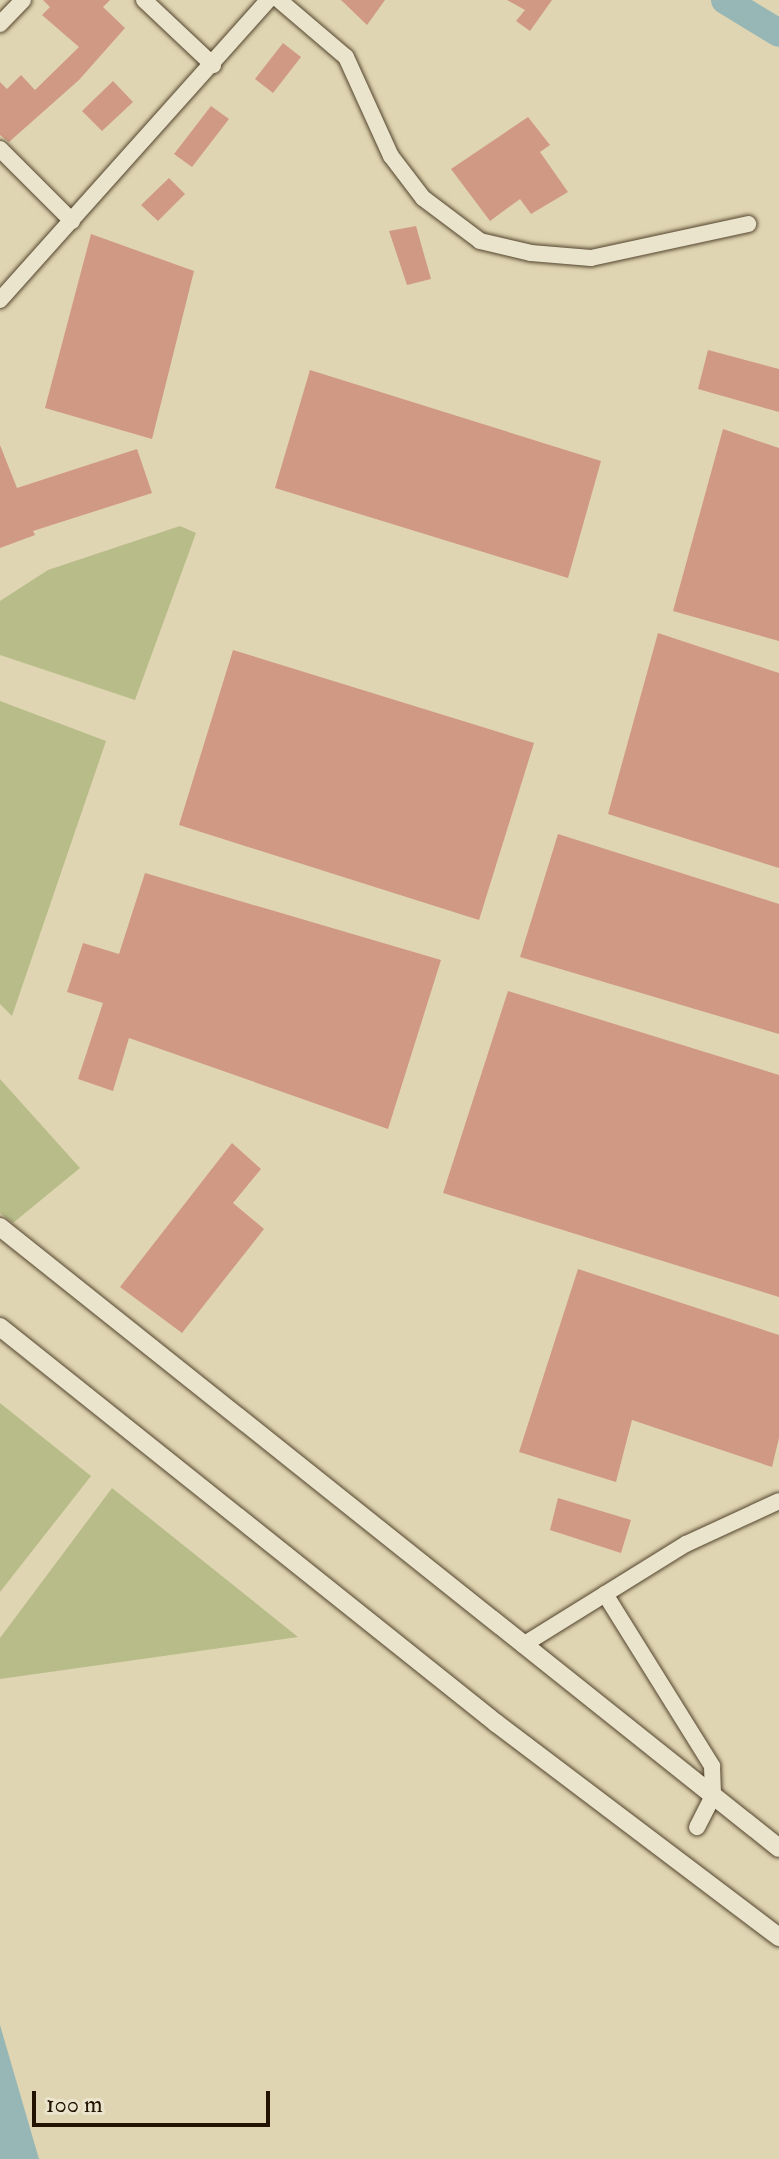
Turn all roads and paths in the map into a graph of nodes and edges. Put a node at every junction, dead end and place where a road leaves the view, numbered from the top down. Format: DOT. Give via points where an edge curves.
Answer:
graph roads {
  1 [pos="23,0"];
  2 [pos="144,0"];
  3 [pos="268,0"];
  4 [pos="279,0"];
  5 [pos="0,24"];
  6 [pos="213,65"];
  7 [pos="0,149"];
  8 [pos="72,221"];
  9 [pos="748,224"];
  10 [pos="0,300"];
  11 [pos="0,1227"];
  12 [pos="0,1327"];
  13 [pos="779,1502"];
  14 [pos="605,1594"];
  15 [pos="523,1645"];
  16 [pos="713,1796"];
  17 [pos="697,1827"];
  18 [pos="779,1848"];
  19 [pos="779,1937"];
  1 -- 5 [label="street"];
  2 -- 6 [label="street"];
  3 -- 6 [label="street"];
  4 -- 9 [label="street" via="346,57 391,156 423,198 480,241 531,253 591,258"];
  6 -- 8 [label="street"];
  7 -- 8 [label="street"];
  8 -- 10 [label="street"];
  11 -- 15 [label="street"];
  12 -- 19 [label="street" via="496,1723"];
  13 -- 14 [label="street" via="686,1544"];
  14 -- 15 [label="street"];
  14 -- 16 [label="street" via="712,1766"];
  15 -- 16 [label="street"];
  16 -- 17 [label="street"];
  16 -- 18 [label="street"];
}
